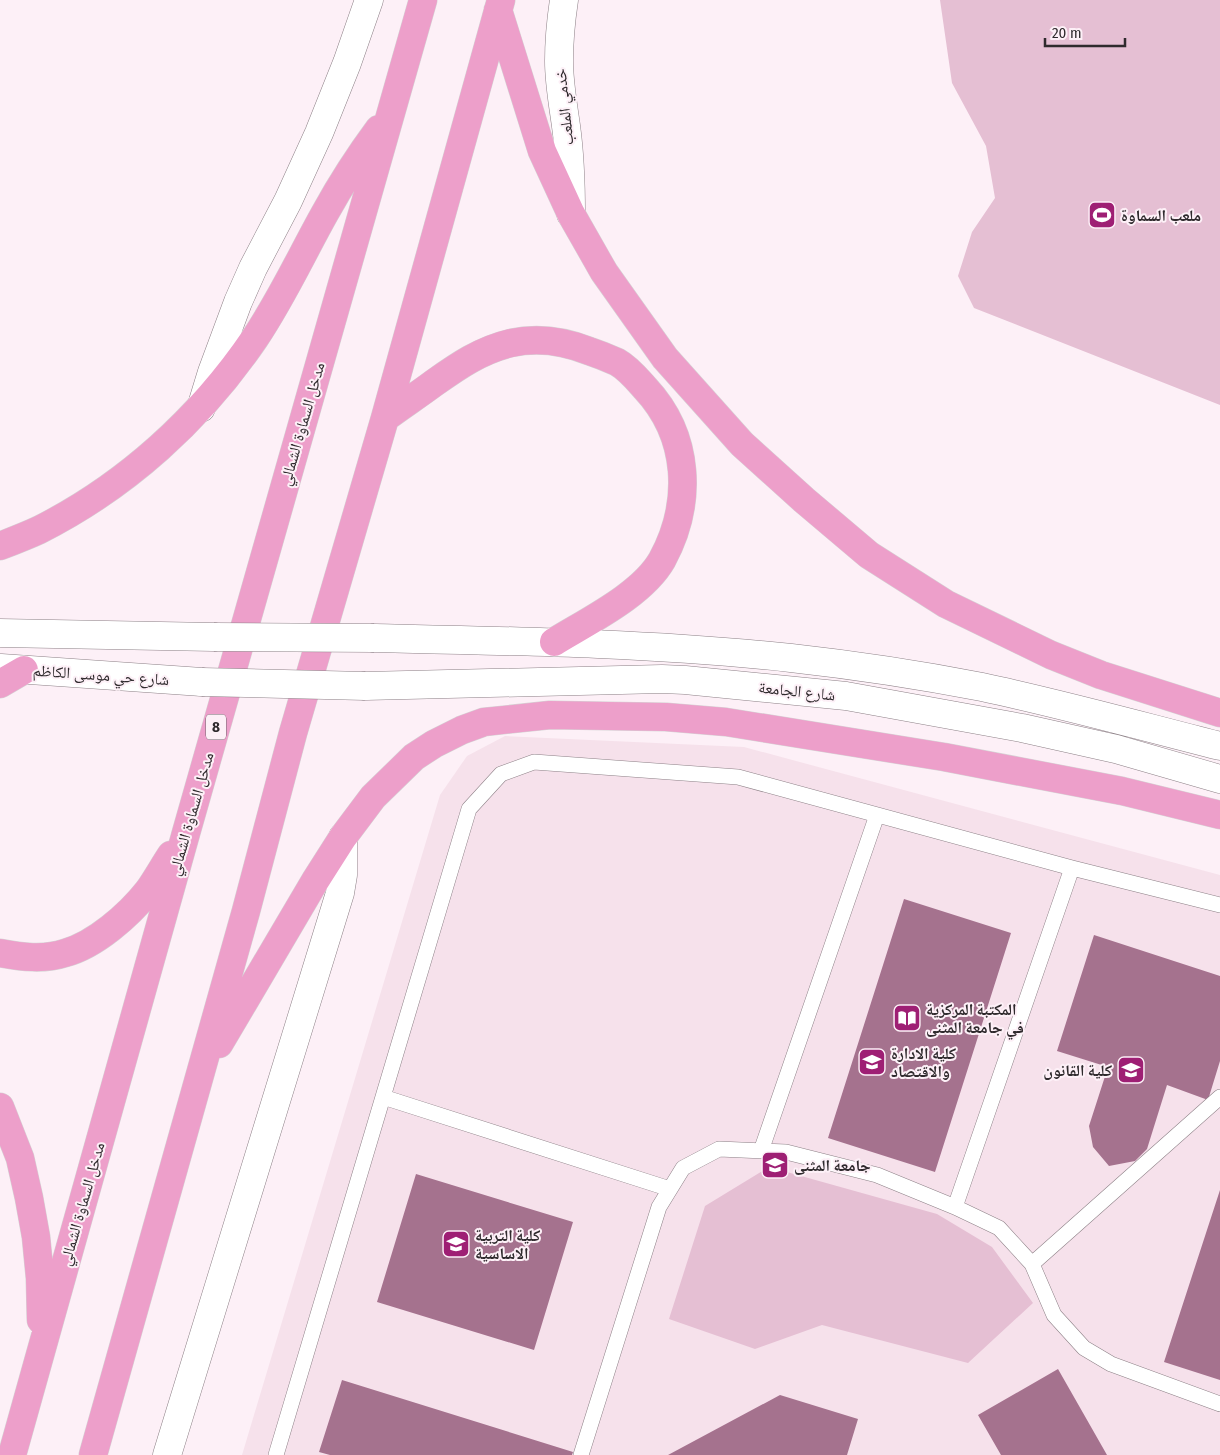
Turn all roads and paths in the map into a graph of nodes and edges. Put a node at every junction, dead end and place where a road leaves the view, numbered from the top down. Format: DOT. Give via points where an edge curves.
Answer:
graph roads {
  1 [pos="368,0"];
  2 [pos="423,0"];
  3 [pos="564,0"];
  4 [pos="500,5"];
  5 [pos="391,112"];
  6 [pos="571,214"];
  7 [pos="201,408"];
  8 [pos="384,418"];
  9 [pos="0,546"];
  10 [pos="0,634"];
  11 [pos="554,642"];
  12 [pos="12,669"];
  13 [pos="0,684"];
  14 [pos="364,686"];
  15 [pos="1220,713"];
  16 [pos="1220,746"];
  17 [pos="1220,780"];
  18 [pos="877,815"];
  19 [pos="1220,815"];
  20 [pos="186,833"];
  21 [pos="343,837"];
  22 [pos="1072,868"];
  23 [pos="1220,905"];
  24 [pos="0,953"];
  25 [pos="199,1077"];
  26 [pos="383,1097"];
  27 [pos="1220,1097"];
  28 [pos="0,1107"];
  29 [pos="761,1151"];
  30 [pos="670,1189"];
  31 [pos="955,1207"];
  32 [pos="1032,1264"];
  33 [pos="39,1359"];
  34 [pos="1220,1404"];
  35 [pos="12,1455"];
  36 [pos="93,1455"];
  37 [pos="167,1455"];
  38 [pos="276,1455"];
  39 [pos="581,1455"];
  1 -- 7 [label="main road" via="319,133 238,302"];
  2 -- 5 [label="highway, مدخل السماوة الشمالي / 8"];
  3 -- 6 [label="main road, خدمي الملعب" via="559,62"];
  4 -- 6 [label="highway" via="542,151"];
  4 -- 8 [label="highway"];
  5 -- 7 [label="highway" via="347,177 255,338"];
  5 -- 20 [label="highway, مدخل السماوة الشمالي / 8"];
  6 -- 15 [label="highway" via="604,272 665,358 742,444 869,555 946,604 1050,655"];
  7 -- 9 [label="highway" via="151,455 106,490 37,531"];
  8 -- 11 [label="highway" via="464,362 489,349 535,340 574,345 618,363 654,397 673,431 680,456 682,500 672,536 662,560 649,578 621,601"];
  8 -- 25 [label="highway"];
  10 -- 11 [label="main road, bridge"];
  11 -- 16 [label="main road" via="791,658 905,674 1068,707"];
  12 -- 13 [label="highway"];
  12 -- 14 [label="main road, شارع حي موسى الكاظم, bridge" via="202,682"];
  14 -- 17 [label="main road, شارع الجامعة" via="662,679 846,696 1022,728 1116,749"];
  18 -- 22 [label="lane"];
  18 -- 26 [label="lane" via="738,777 534,762 501,774 469,810"];
  18 -- 29 [label="lane"];
  19 -- 21 [label="highway" via="1122,791 963,760 726,722 666,717 550,715 484,722 434,744 414,757 373,797"];
  20 -- 24 [label="highway" via="148,891 105,933 65,953 44,957"];
  20 -- 33 [label="highway, مدخل السماوة الشمالي / 8"];
  21 -- 25 [label="highway"];
  21 -- 37 [label="main road" via="343,875 335,912"];
  22 -- 23 [label="lane"];
  22 -- 31 [label="lane"];
  25 -- 36 [label="highway"];
  26 -- 30 [label="lane"];
  26 -- 38 [label="lane"];
  27 -- 32 [label="lane"];
  28 -- 33 [label="highway" via="20,1158 30,1198 40,1278"];
  29 -- 30 [label="lane" via="719,1149 683,1168"];
  29 -- 31 [label="lane" via="786,1152 877,1175"];
  30 -- 39 [label="lane" via="659,1207"];
  31 -- 32 [label="lane" via="999,1228"];
  32 -- 34 [label="lane" via="1054,1315 1084,1348 1111,1364"];
  33 -- 35 [label="highway, مدخل السماوة الشمالي / 8"];
}
